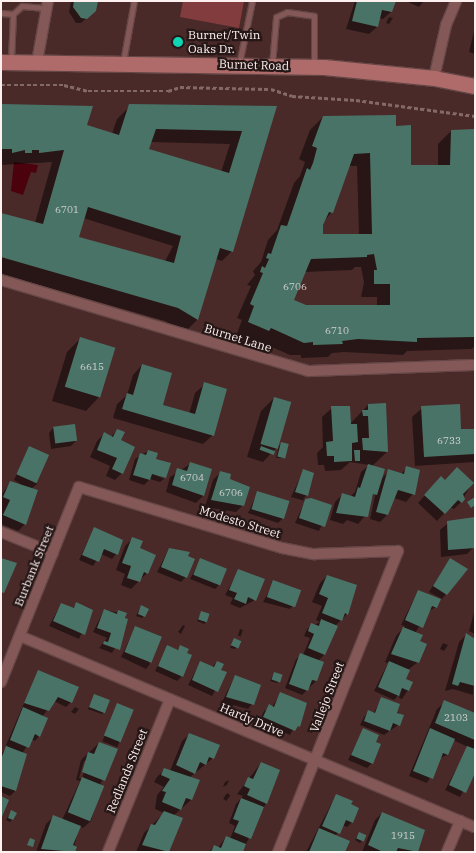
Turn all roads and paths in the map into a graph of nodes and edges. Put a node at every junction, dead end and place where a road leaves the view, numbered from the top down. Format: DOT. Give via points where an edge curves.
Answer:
graph roads {
  1 [pos="134,1"];
  2 [pos="252,1"];
  3 [pos="456,1"];
  4 [pos="48,4"];
  5 [pos="1,13"];
  6 [pos="13,14"];
  7 [pos="6,62"];
  8 [pos="37,62"];
  9 [pos="123,63"];
  10 [pos="238,65"];
  11 [pos="272,66"];
  12 [pos="314,67"];
  13 [pos="434,78"];
  14 [pos="1,85"];
  15 [pos="475,86"];
  16 [pos="475,116"];
  17 [pos="1,280"];
  18 [pos="475,365"];
  19 [pos="79,487"];
  20 [pos="1,532"];
  21 [pos="398,551"];
  22 [pos="53,554"];
  23 [pos="20,636"];
  24 [pos="1,682"];
  25 [pos="170,699"];
  26 [pos="315,761"];
  27 [pos="460,821"];
  28 [pos="475,827"];
  29 [pos="108,852"];
  30 [pos="278,852"];
  31 [pos="447,852"];
  1 -- 9 [label="lane"];
  2 -- 10 [label="lane"];
  3 -- 13 [label="street" via="446,26"];
  4 -- 6 [label="lane" via="22,6"];
  4 -- 8 [label="street"];
  5 -- 6 [label="lane"];
  6 -- 7 [label="lane"];
  7 -- 8 [label="main road, Burnet Road"];
  8 -- 9 [label="main road, Burnet Road"];
  9 -- 10 [label="main road, Burnet Road"];
  10 -- 11 [label="main road, Burnet Road"];
  11 -- 12 [label="main road, Burnet Road"];
  11 -- 12 [label="lane" via="276,17 287,12 314,16"];
  12 -- 13 [label="main road, Burnet Road"];
  13 -- 15 [label="main road, Burnet Road"];
  14 -- 16 [label="path" via="64,85 100,91 168,91 180,87 271,89 292,96 356,100"];
  17 -- 18 [label="street, Burnet Lane" via="308,371"];
  19 -- 21 [label="street, Modesto Street" via="282,548 314,554"];
  19 -- 22 [label="street, Burbank Street"];
  20 -- 22 [label="street"];
  21 -- 26 [label="street, Vallejo Street"];
  22 -- 23 [label="street, Burbank Street"];
  23 -- 24 [label="street, Burbank Street"];
  23 -- 25 [label="street, Hardy Drive"];
  25 -- 26 [label="street, Hardy Drive"];
  25 -- 29 [label="street, Redlands Street"];
  26 -- 27 [label="street, Hardy Drive"];
  26 -- 30 [label="street, Vallejo Street"];
  27 -- 28 [label="street, Hardy Drive"];
  27 -- 31 [label="street"];
}
